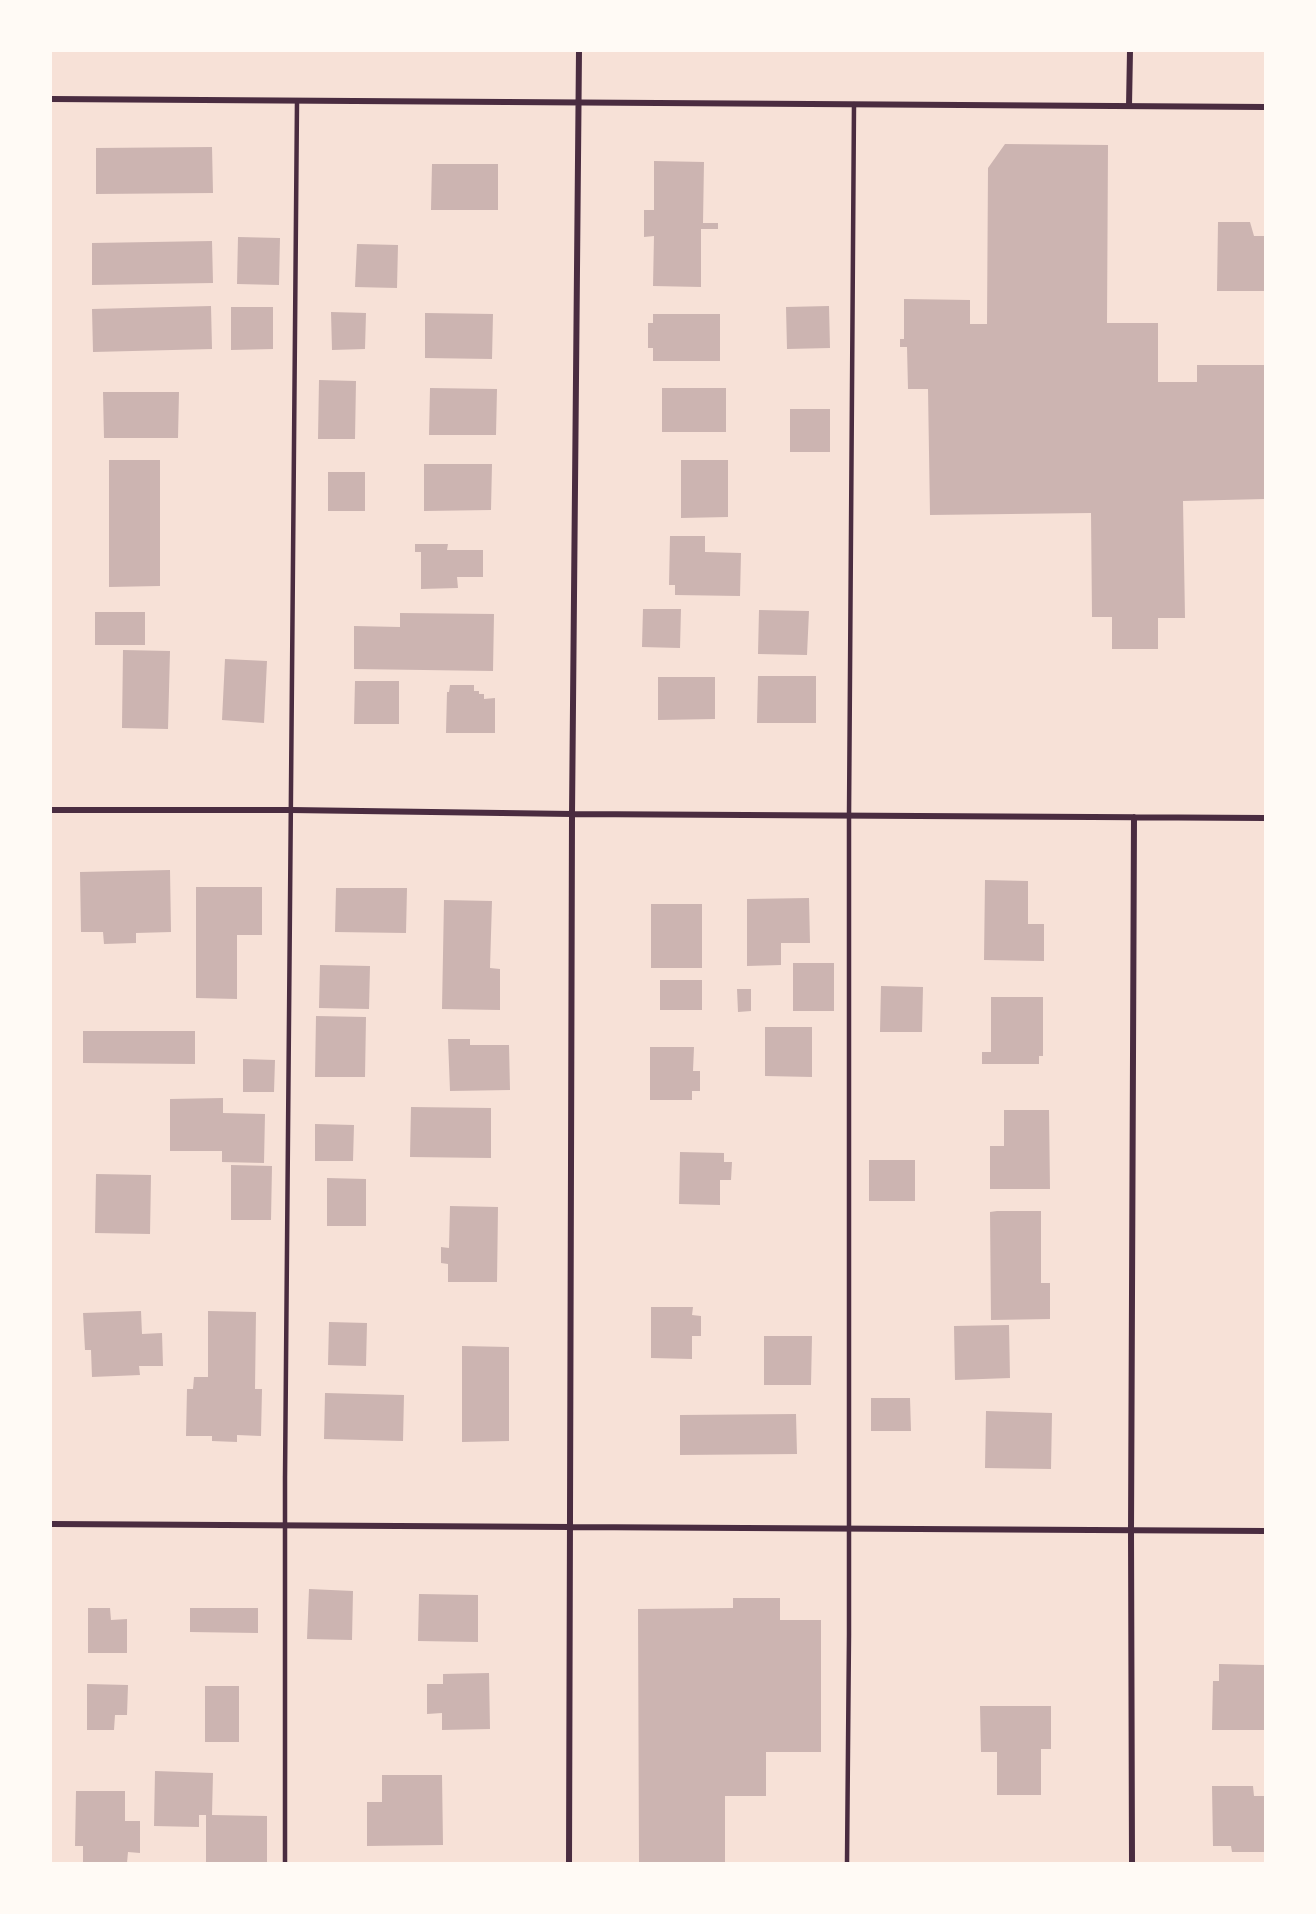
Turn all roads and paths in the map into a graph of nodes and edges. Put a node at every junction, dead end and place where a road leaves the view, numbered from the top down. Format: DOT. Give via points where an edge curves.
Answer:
graph roads {
  1 [pos="579,51"];
  2 [pos="1130,51"];
  3 [pos="51,99"];
  4 [pos="297,100"];
  5 [pos="579,102"];
  6 [pos="854,104"];
  7 [pos="1130,106"];
  8 [pos="1265,107"];
  9 [pos="51,810"];
  10 [pos="291,810"];
  11 [pos="572,814"];
  12 [pos="849,815"];
  13 [pos="1134,817"];
  14 [pos="1265,818"];
  15 [pos="51,1524"];
  16 [pos="285,1525"];
  17 [pos="569,1527"];
  18 [pos="849,1529"];
  19 [pos="1131,1531"];
  20 [pos="1265,1531"];
  21 [pos="285,1863"];
  22 [pos="569,1863"];
  23 [pos="847,1863"];
  24 [pos="1132,1863"];
  1 -- 5 [label="street"];
  2 -- 7 [label="street"];
  3 -- 4 [label="street"];
  4 -- 5 [label="street"];
  4 -- 10 [label="lane"];
  5 -- 6 [label="street"];
  5 -- 11 [label="street"];
  6 -- 7 [label="street"];
  6 -- 12 [label="lane"];
  7 -- 8 [label="street"];
  9 -- 10 [label="street"];
  10 -- 11 [label="street"];
  10 -- 16 [label="lane"];
  11 -- 12 [label="street"];
  11 -- 17 [label="street"];
  12 -- 13 [label="street"];
  12 -- 18 [label="lane"];
  13 -- 14 [label="street"];
  13 -- 19 [label="street"];
  15 -- 16 [label="street"];
  16 -- 17 [label="street"];
  16 -- 21 [label="lane"];
  17 -- 18 [label="street"];
  17 -- 22 [label="street"];
  18 -- 19 [label="street"];
  18 -- 23 [label="lane"];
  19 -- 20 [label="street"];
  19 -- 24 [label="street"];
}
